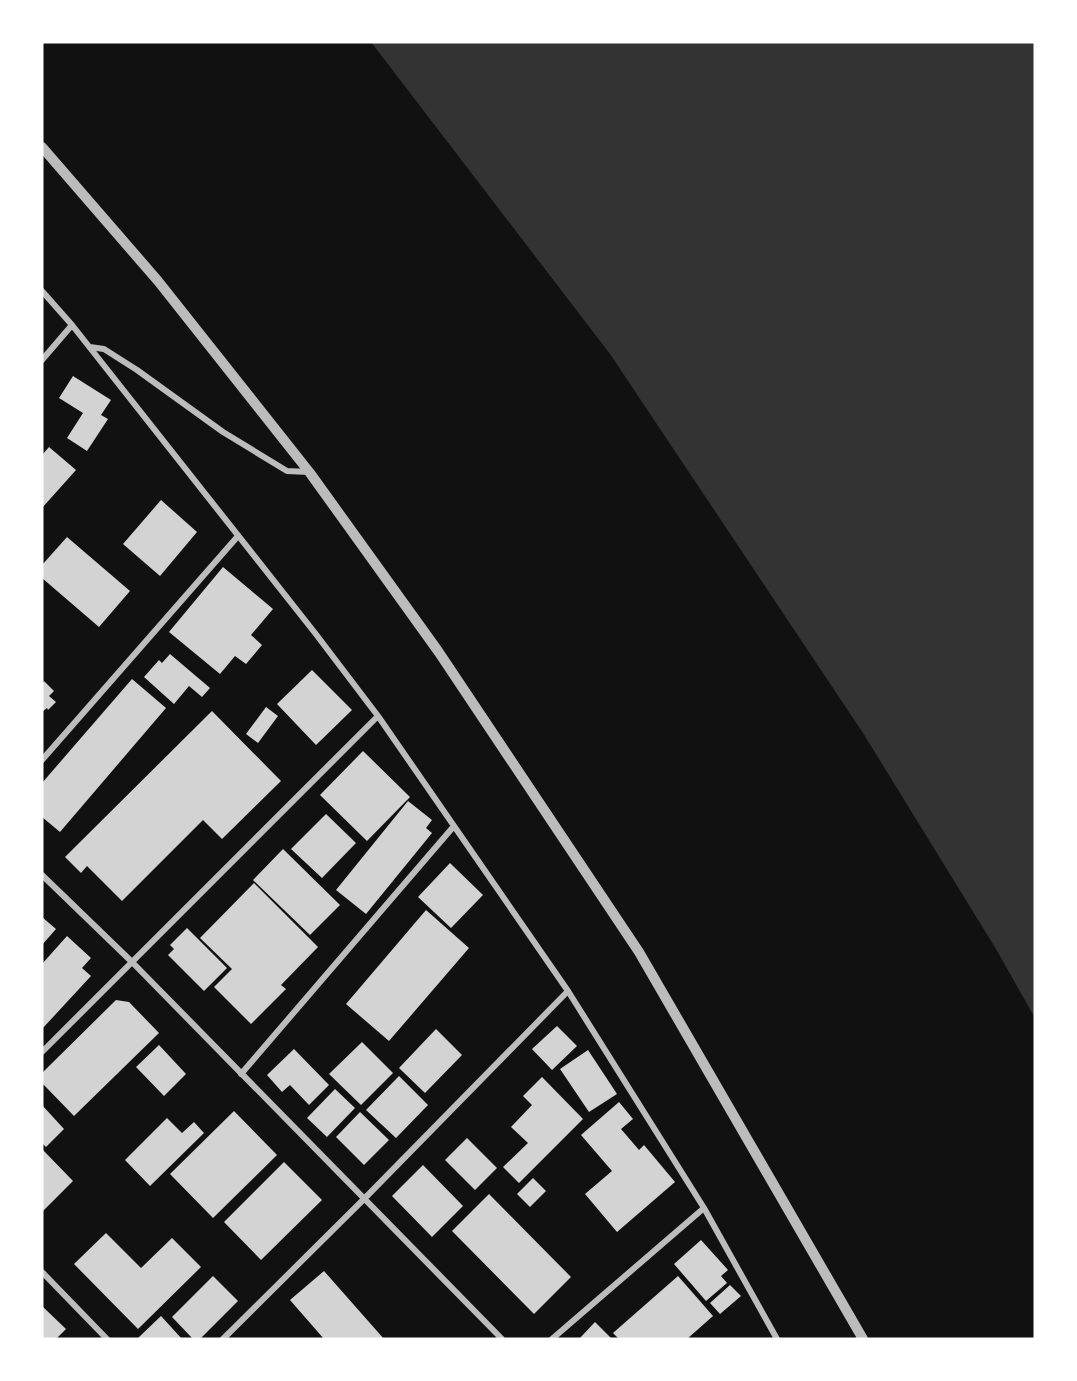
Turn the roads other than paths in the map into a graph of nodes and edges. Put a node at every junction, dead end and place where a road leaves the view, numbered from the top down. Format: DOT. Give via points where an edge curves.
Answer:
graph roads {
  1 [pos="42,147"];
  2 [pos="42,291"];
  3 [pos="72,325"];
  4 [pos="90,347"];
  5 [pos="42,360"];
  6 [pos="310,472"];
  7 [pos="238,536"];
  8 [pos="378,716"];
  9 [pos="42,760"];
  10 [pos="454,826"];
  11 [pos="42,875"];
  12 [pos="132,962"];
  13 [pos="568,991"];
  14 [pos="42,1052"];
  15 [pos="241,1074"];
  16 [pos="365,1198"];
  17 [pos="704,1208"];
  18 [pos="42,1272"];
  19 [pos="107,1339"];
  20 [pos="223,1339"];
  21 [pos="502,1339"];
  22 [pos="552,1339"];
  23 [pos="777,1339"];
  24 [pos="863,1339"];
  1 -- 6 [label="street" via="158,281"];
  2 -- 3 [label="street"];
  3 -- 4 [label="street"];
  3 -- 5 [label="street"];
  4 -- 6 [label="street" via="104,350 129,365 223,432 287,471"];
  4 -- 7 [label="street"];
  6 -- 24 [label="street" via="438,651 639,952"];
  7 -- 8 [label="street"];
  7 -- 9 [label="street"];
  8 -- 10 [label="street"];
  8 -- 12 [label="street"];
  10 -- 13 [label="street"];
  10 -- 15 [label="street"];
  11 -- 12 [label="street"];
  12 -- 14 [label="street"];
  12 -- 15 [label="street"];
  13 -- 16 [label="street"];
  13 -- 17 [label="street"];
  15 -- 16 [label="street"];
  16 -- 20 [label="street"];
  16 -- 21 [label="street"];
  17 -- 22 [label="street"];
  17 -- 23 [label="street"];
  18 -- 19 [label="street"];
}
